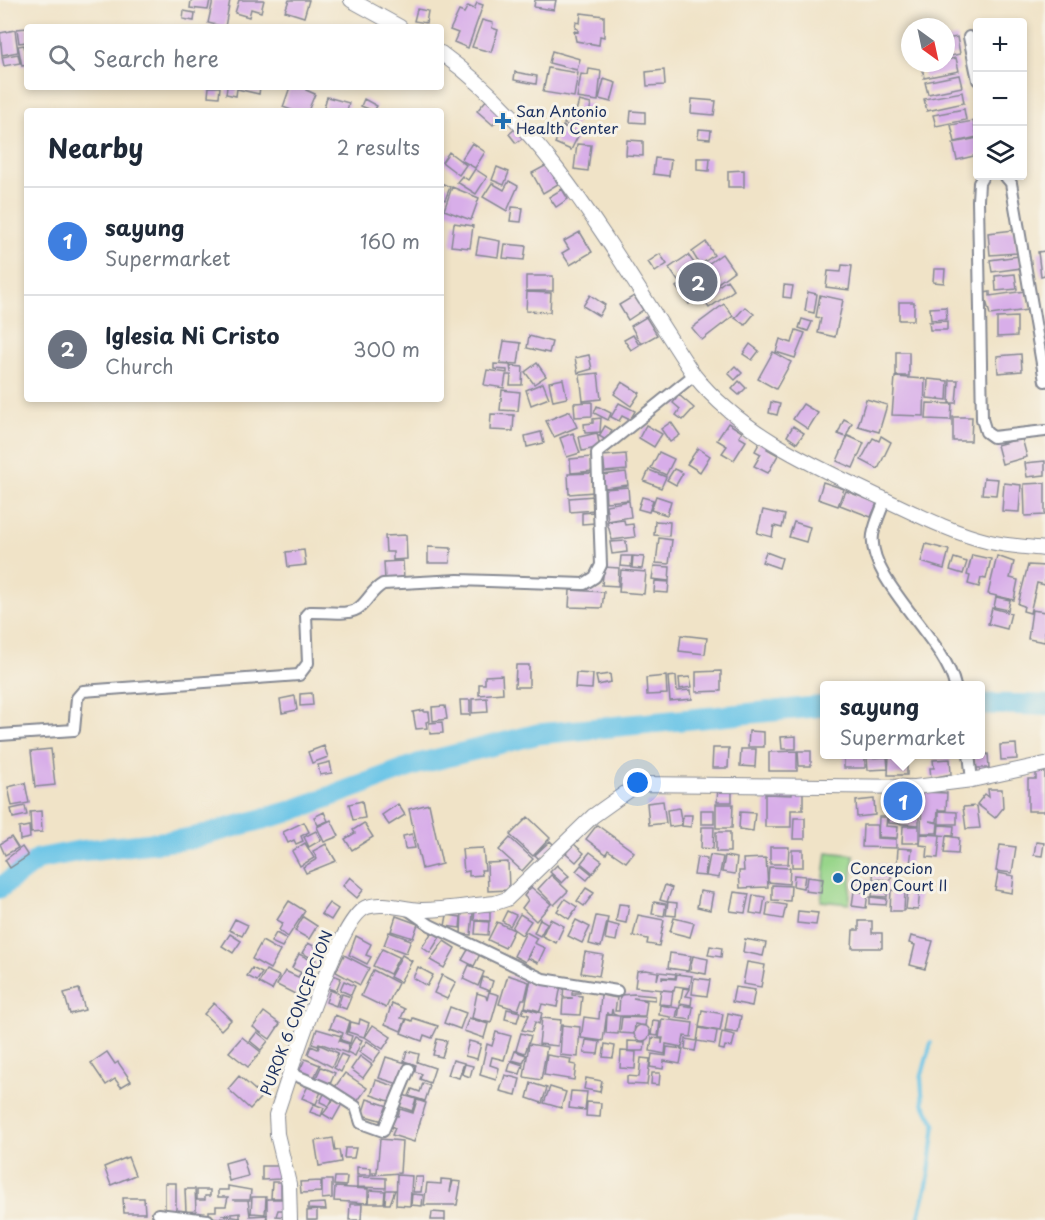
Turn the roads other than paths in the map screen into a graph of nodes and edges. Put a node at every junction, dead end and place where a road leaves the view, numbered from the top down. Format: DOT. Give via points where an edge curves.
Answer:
graph roads {
  1 [pos="351,0"];
  2 [pos="395,24"];
  3 [pos="969,37"];
  4 [pos="444,55"];
  5 [pos="976,72"];
  6 [pos="981,180"];
  7 [pos="1008,180"];
  8 [pos="694,375"];
  9 [pos="1045,381"];
  10 [pos="1045,431"];
  11 [pos="885,500"];
  12 [pos="1045,549"];
  13 [pos="954,681"];
  14 [pos="0,735"];
  15 [pos="970,759"];
  16 [pos="1045,764"];
  17 [pos="972,780"];
  18 [pos="407,909"];
  19 [pos="617,991"];
  20 [pos="409,1069"];
  21 [pos="290,1074"];
  22 [pos="158,1214"];
  23 [pos="208,1220"];
  24 [pos="290,1220"];
  1 -- 2 [label="street"];
  3 -- 5 [label="street"];
  4 -- 8 [label="street" via="510,111 546,153"];
  6 -- 10 [label="street" via="982,419 986,432 993,437"];
  7 -- 9 [label="street"];
  8 -- 11 [label="street" via="745,424 816,467"];
  8 -- 14 [label="street" via="597,453 601,565 595,577 584,585 458,580 383,584 353,611 306,615 308,663 298,675 83,691 77,698 74,730"];
  11 -- 12 [label="street" via="926,520 990,542"];
  11 -- 13 [label="street" via="873,534 874,559"];
  15 -- 17 [label="street"];
  16 -- 17 [label="street"];
  17 -- 18 [label="street" via="915,787 638,784 593,816 507,899"];
  18 -- 19 [label="street" via="430,925 543,979"];
  18 -- 21 [label="street, PUROK 6 CONCEPCION" via="377,904 365,907 348,924"];
  20 -- 21 [label="street" via="383,1131 361,1123 356,1107 328,1089"];
  21 -- 24 [label="street, PUROK 6 CONCEPCION" via="276,1115 289,1184"];
  22 -- 23 [label="street"];
}
